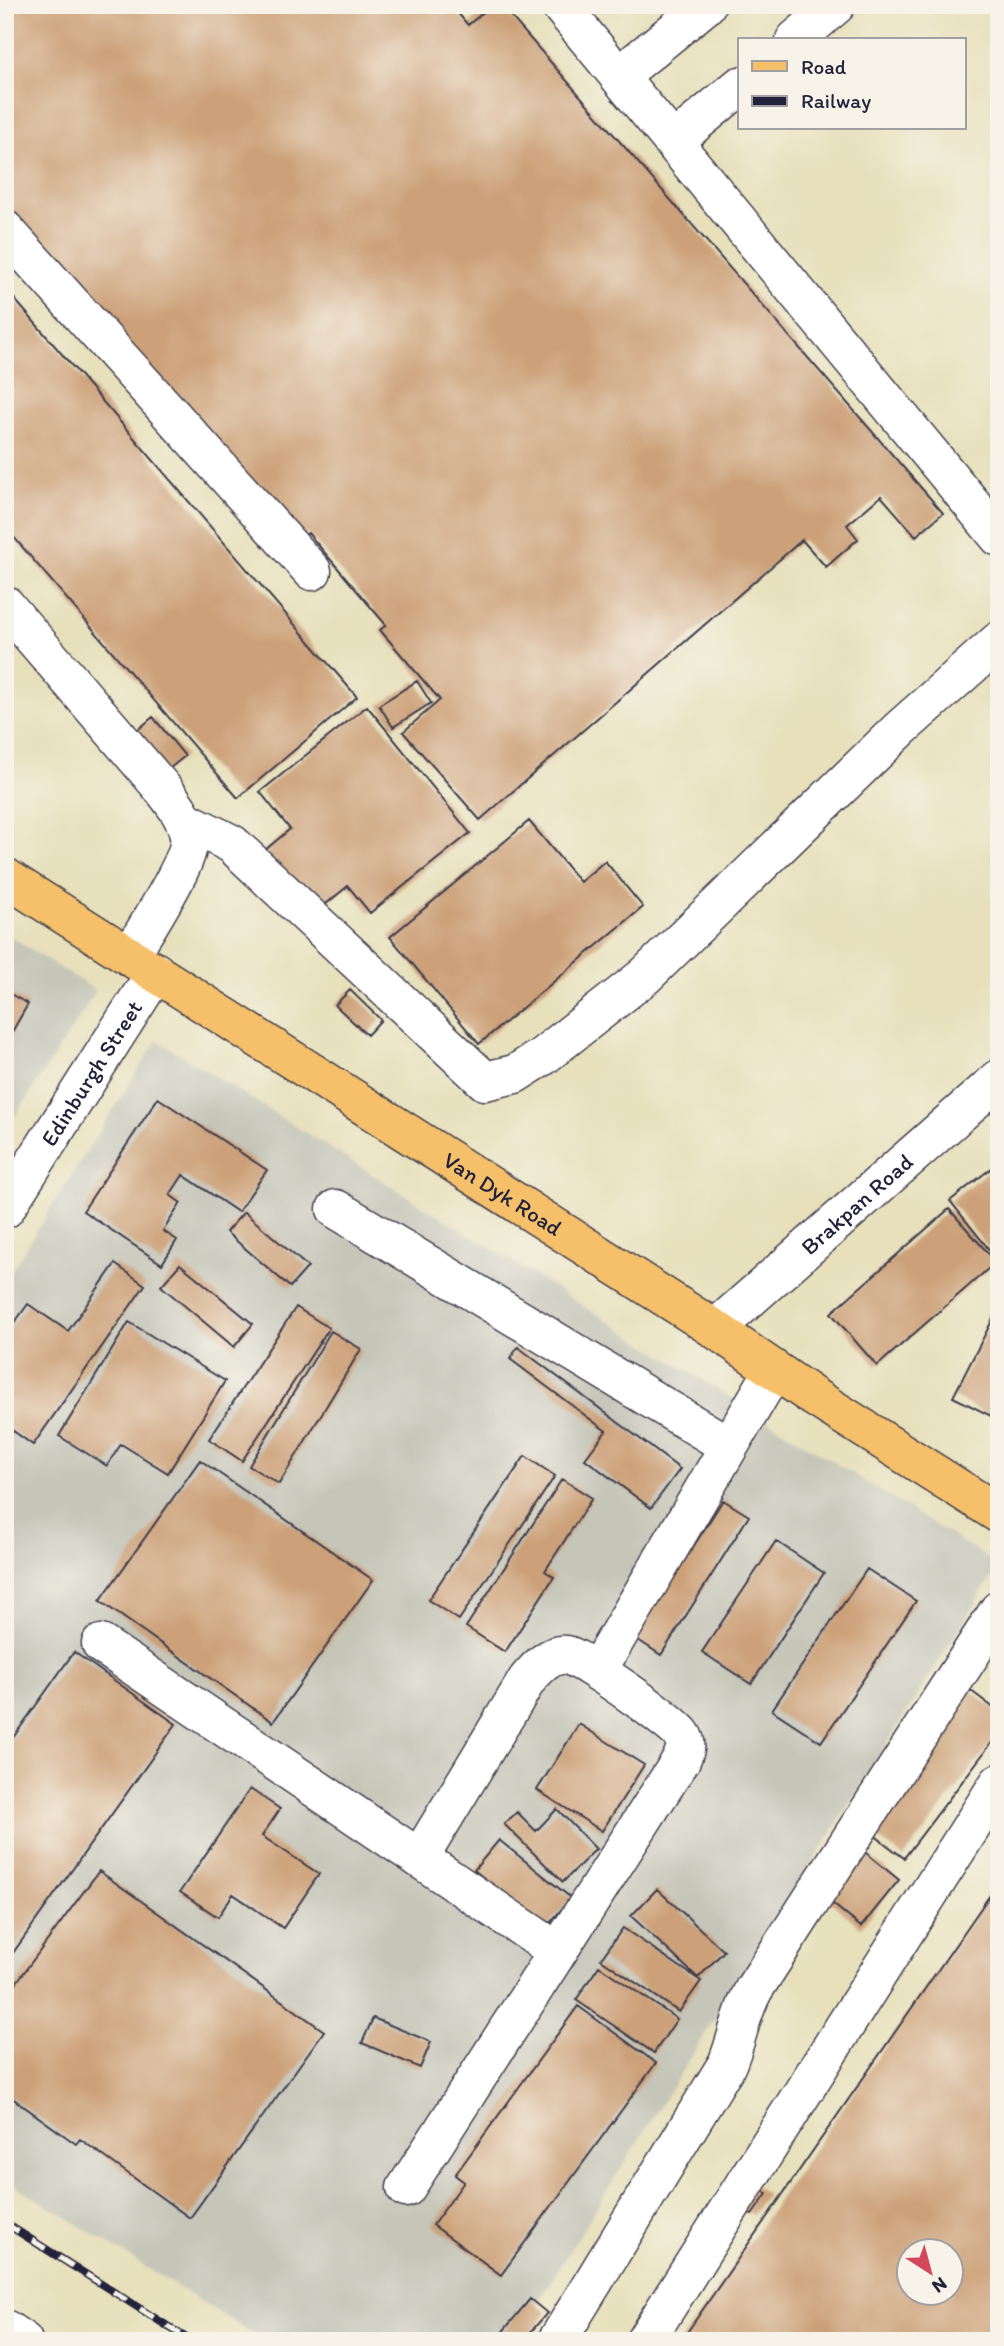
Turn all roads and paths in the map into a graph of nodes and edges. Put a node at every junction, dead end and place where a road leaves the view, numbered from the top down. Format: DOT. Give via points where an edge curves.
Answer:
graph roads {
  1 [pos="561,5"];
  2 [pos="706,5"];
  3 [pos="836,5"];
  4 [pos="796,38"];
  5 [pos="619,76"];
  6 [pos="738,88"];
  7 [pos="673,142"];
  8 [pos="5,230"];
  9 [pos="999,537"];
  10 [pos="312,571"];
  11 [pos="5,604"];
  12 [pos="997,646"];
  13 [pos="184,820"];
  14 [pos="5,877"];
  15 [pos="143,964"];
  16 [pos="999,1079"];
  17 [pos="5,1209"];
  18 [pos="336,1209"];
  19 [pos="715,1329"];
  20 [pos="774,1370"];
  21 [pos="729,1446"];
  22 [pos="999,1514"];
  23 [pos="994,1629"];
  24 [pos="101,1644"];
  25 [pos="597,1671"];
  26 [pos="999,1783"];
  27 [pos="420,1857"];
  28 [pos="557,1951"];
  29 [pos="407,2188"];
  30 [pos="5,2329"];
  31 [pos="23,2341"];
  32 [pos="557,2341"];
  33 [pos="645,2341"];
  1 -- 5 [label="street"];
  2 -- 5 [label="street"];
  3 -- 4 [label="street"];
  5 -- 7 [label="street"];
  6 -- 7 [label="street"];
  7 -- 9 [label="street"];
  8 -- 10 [label="street"];
  11 -- 13 [label="street" via="163,789"];
  12 -- 13 [label="street" via="901,728 645,976 542,1057 514,1074 485,1081 232,844"];
  13 -- 15 [label="street, Edinburgh Street" via="189,848"];
  14 -- 15 [label="main road, Van Dyk Road"];
  15 -- 17 [label="street, Edinburgh Street"];
  15 -- 19 [label="main road, Van Dyk Road"];
  16 -- 19 [label="street, Brakpan Road"];
  18 -- 21 [label="street"];
  19 -- 20 [label="main road, Van Dyk Road"];
  20 -- 21 [label="street"];
  20 -- 22 [label="main road, Van Dyk Road"];
  21 -- 25 [label="street"];
  23 -- 32 [label="street" via="754,1989 743,2008 727,2064"];
  24 -- 27 [label="street"];
  25 -- 27 [label="street" via="567,1655 538,1666"];
  25 -- 28 [label="street" via="677,1728 686,1748"];
  26 -- 33 [label="street"];
  27 -- 28 [label="street"];
  28 -- 29 [label="street"];
  30 -- 31 [label="street"];
}
